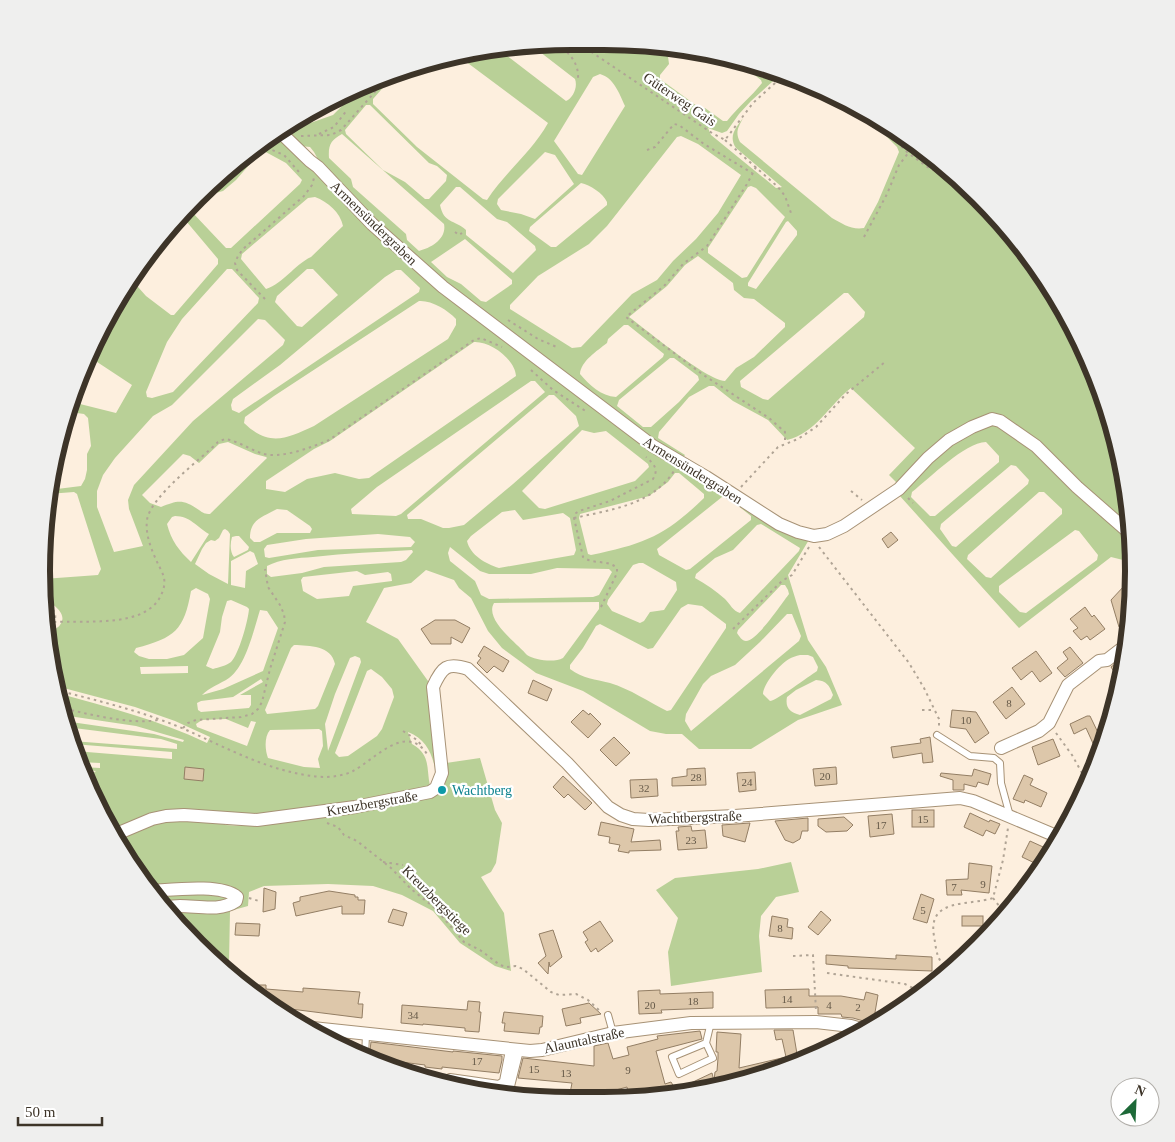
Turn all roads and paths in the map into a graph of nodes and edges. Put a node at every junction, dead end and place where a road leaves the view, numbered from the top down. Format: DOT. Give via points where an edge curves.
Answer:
graph roads {
  1 [pos="565,50"];
  2 [pos="588,50"];
  3 [pos="578,79"];
  4 [pos="778,80"];
  5 [pos="379,87"];
  6 [pos="347,110"];
  7 [pos="317,134"];
  8 [pos="295,135"];
  9 [pos="285,136"];
  10 [pos="892,137"];
  11 [pos="725,140"];
  12 [pos="270,147"];
  13 [pos="647,150"];
  14 [pos="910,150"];
  15 [pos="908,153"];
  16 [pos="310,161"];
  17 [pos="756,167"];
  18 [pos="299,172"];
  19 [pos="752,173"];
  20 [pos="940,173"];
  21 [pos="791,213"];
  22 [pos="455,232"];
  23 [pos="462,233"];
  24 [pos="864,237"];
  25 [pos="265,299"];
  26 [pos="506,319"];
  27 [pos="504,348"];
  28 [pos="560,348"];
  29 [pos="885,362"];
  30 [pos="531,370"];
  31 [pos="589,414"];
  32 [pos="785,443"];
  33 [pos="644,455"];
  34 [pos="679,462"];
  35 [pos="735,495"];
  36 [pos="574,518"];
  37 [pos="1123,528"];
  38 [pos="816,541"];
  39 [pos="265,569"];
  40 [pos="51,606"];
  41 [pos="601,607"];
  42 [pos="54,622"];
  43 [pos="733,628"];
  44 [pos="1119,650"];
  45 [pos="65,692"];
  46 [pos="69,709"];
  47 [pos="922,710"];
  48 [pos="934,710"];
  49 [pos="160,720"];
  50 [pos="1049,723"];
  51 [pos="183,728"];
  52 [pos="403,731"];
  53 [pos="937,735"];
  54 [pos="423,748"];
  55 [pos="1001,748"];
  56 [pos="428,756"];
  57 [pos="1083,775"];
  58 [pos="436,788"];
  59 [pos="313,813"];
  60 [pos="1010,819"];
  61 [pos="120,832"];
  62 [pos="1053,835"];
  63 [pos="383,862"];
  64 [pos="403,865"];
  65 [pos="160,890"];
  66 [pos="993,898"];
  67 [pos="173,907"];
  68 [pos="1001,909"];
  69 [pos="793,956"];
  70 [pos="944,966"];
  71 [pos="827,973"];
  72 [pos="914,989"];
  73 [pos="816,1005"];
  74 [pos="607,1015"];
  75 [pos="710,1022"];
  76 [pos="855,1027"];
  77 [pos="327,1031"];
  78 [pos="613,1033"];
  79 [pos="366,1035"];
  80 [pos="706,1043"];
  81 [pos="365,1049"];
  82 [pos="513,1050"];
  83 [pos="450,1077"];
  84 [pos="507,1088"];
  1 -- 3 [label="path" via="579,68"];
  2 -- 11 [label="path, Güterweg Gais"];
  4 -- 11 [label="path, Güterweg Gais" via="752,103"];
  5 -- 7 [label="path" via="341,130 331,135"];
  6 -- 7 [label="path" via="334,127"];
  7 -- 8 [label="path"];
  9 -- 16 [label="street, Armensündergraben"];
  10 -- 15 [label="path"];
  11 -- 17 [label="path"];
  12 -- 18 [label="path" via="284,155"];
  13 -- 19 [label="path" via="655,147 674,124 679,125"];
  14 -- 15 [label="path"];
  15 -- 20 [label="path"];
  15 -- 24 [label="path"];
  16 -- 25 [label="path" via="314,177 304,196 243,249 235,263"];
  16 -- 34 [label="street, Armensündergraben" via="372,224 443,287 630,430"];
  17 -- 19 [label="path"];
  17 -- 21 [label="path" via="785,196"];
  19 -- 32 [label="path" via="707,246 626,317 702,374 769,418 786,436"];
  22 -- 23 [label="path"];
  26 -- 28 [label="path"];
  27 -- 42 [label="path" via="481,338 474,340 330,440 312,447 276,455 264,454 233,440 218,442 158,498 151,509 147,520 148,534 164,578 159,601 145,612 129,618"];
  29 -- 32 [label="path" via="846,394 816,427"];
  30 -- 31 [label="path" via="553,390"];
  32 -- 35 [label="path" via="768,456"];
  33 -- 36 [label="path" via="655,466 653,479 610,501 579,511"];
  34 -- 35 [label="street, Armensündergraben"];
  34 -- 36 [label="path" via="666,481 635,503"];
  35 -- 38 [label="street, Armensündergraben" via="779,524"];
  36 -- 41 [label="path" via="583,558 617,568"];
  37 -- 38 [label="street" via="1036,446 992,419 949,440 899,489"];
  38 -- 43 [label="path" via="792,575"];
  38 -- 48 [label="path" via="909,663"];
  39 -- 51 [label="path" via="268,587 280,605 285,622 262,702 252,714 196,720"];
  40 -- 42 [label="path"];
  44 -- 50 [label="street" via="1107,660 1099,660 1068,685"];
  45 -- 49 [label="path"];
  46 -- 49 [label="path" via="139,722"];
  47 -- 48 [label="path"];
  48 -- 53 [label="path" via="940,728"];
  49 -- 51 [label="path"];
  50 -- 55 [label="street"];
  50 -- 57 [label="path"];
  51 -- 54 [label="path" via="261,762 314,777 333,777 350,772 388,746 404,741"];
  52 -- 54 [label="path"];
  53 -- 60 [label="lane" via="970,756 994,758 1000,763 1001,784"];
  54 -- 56 [label="path"];
  58 -- 59 [label="street, Kreuzbergstraße" via="394,800"];
  58 -- 60 [label="street, Wachtbergstraße" via="442,774 433,687 438,674 456,665 468,669 608,806 633,819 754,815 948,798 973,801"];
  59 -- 61 [label="street, Kreuzbergstraße" via="257,820 166,816"];
  59 -- 63 [label="path, Kreuzbergstiege" via="358,841"];
  60 -- 62 [label="street, Wachtbergstraße"];
  60 -- 66 [label="path"];
  63 -- 64 [label="path"];
  63 -- 74 [label="path, Kreuzbergstiege" via="435,908 464,942 500,966 523,968 551,992 576,994"];
  65 -- 67 [label="street" via="214,890 233,893 237,897 232,904 221,907"];
  66 -- 68 [label="path"];
  66 -- 70 [label="path" via="949,906 938,915 933,932 937,958"];
  69 -- 73 [label="path" via="813,955"];
  71 -- 72 [label="path" via="905,984"];
  74 -- 78 [label="lane"];
  75 -- 76 [label="street, Alauntalstraße" via="816,1022"];
  75 -- 78 [label="street, Alauntalstraße"];
  75 -- 80 [label="lane"];
  77 -- 79 [label="street, Alauntalstraße"];
  78 -- 82 [label="street, Alauntalstraße" via="542,1050"];
  79 -- 81 [label="lane"];
  79 -- 82 [label="street, Alauntalstraße"];
  80 -- 80 [label="lane" via="672,1058 679,1074 713,1058"];
  82 -- 83 [label="lane" via="503,1081 499,1084"];
  82 -- 84 [label="street"];
}
